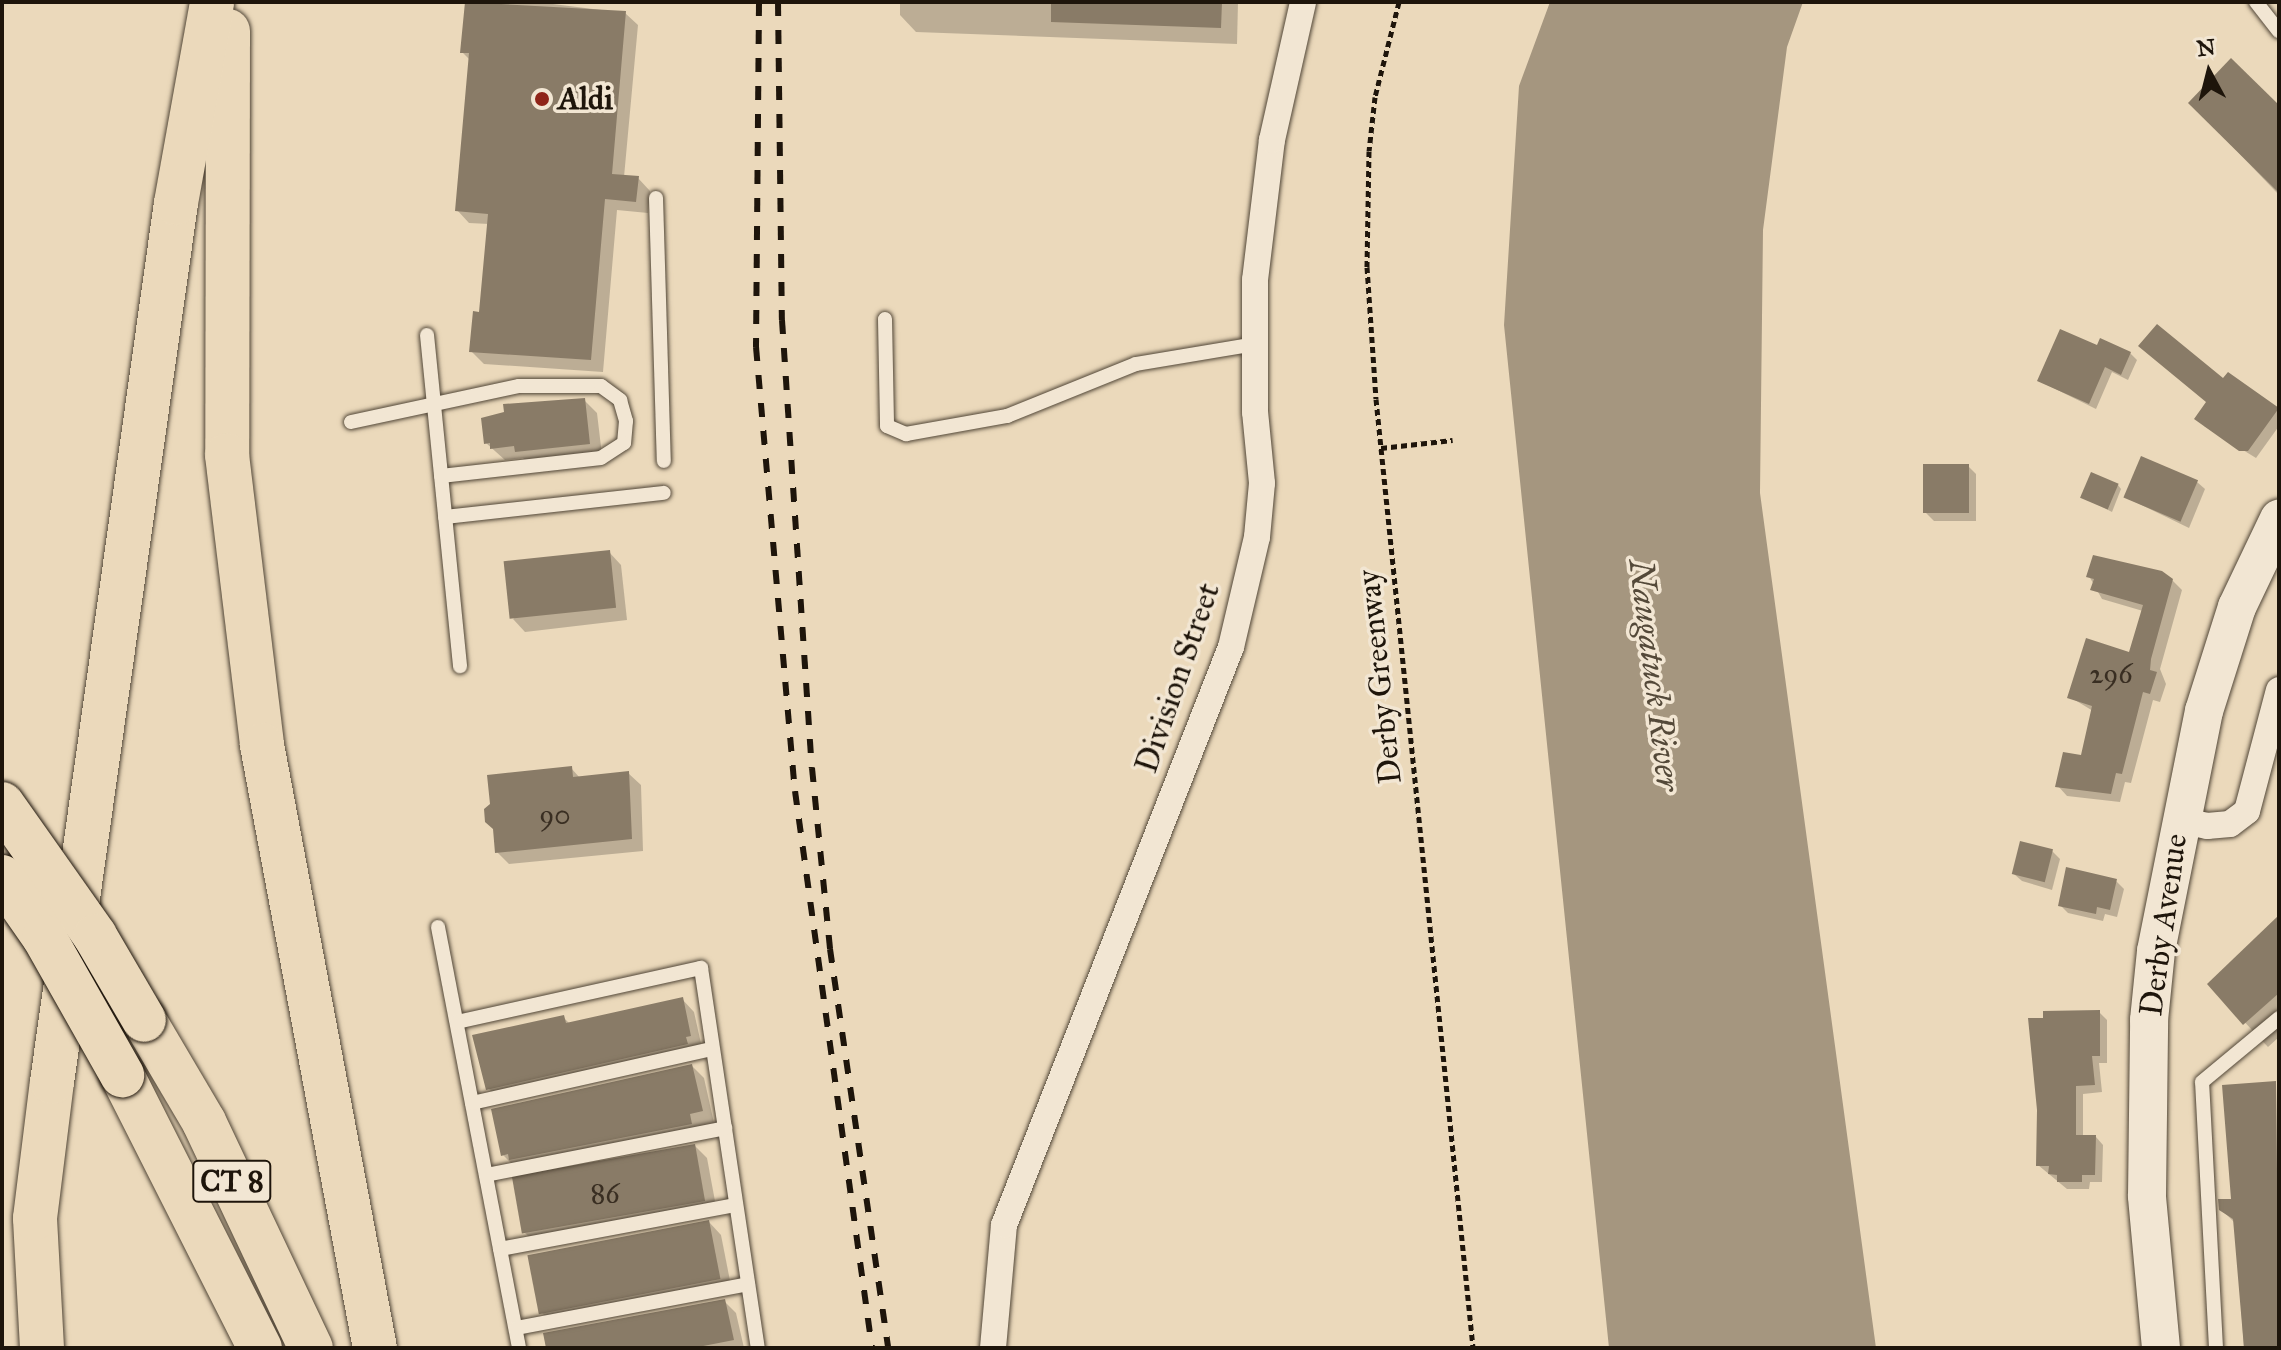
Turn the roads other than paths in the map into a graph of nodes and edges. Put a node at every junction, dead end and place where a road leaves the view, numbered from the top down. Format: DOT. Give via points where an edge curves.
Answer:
graph roads {
  1 [pos="212,2"];
  2 [pos="229,2"];
  3 [pos="1303,2"];
  4 [pos="2256,2"];
  5 [pos="2279,31"];
  6 [pos="656,198"];
  7 [pos="885,319"];
  8 [pos="427,335"];
  9 [pos="1255,344"];
  10 [pos="433,403"];
  11 [pos="351,422"];
  12 [pos="664,461"];
  13 [pos="441,476"];
  14 [pos="664,493"];
  15 [pos="445,517"];
  16 [pos="2279,519"];
  17 [pos="460,666"];
  18 [pos="2279,690"];
  19 [pos="2,804"];
  20 [pos="2179,820"];
  21 [pos="2,877"];
  22 [pos="2,889"];
  23 [pos="438,927"];
  24 [pos="44,937"];
  25 [pos="2279,1018"];
  26 [pos="457,1022"];
  27 [pos="712,1049"];
  28 [pos="472,1103"];
  29 [pos="725,1128"];
  30 [pos="486,1175"];
  31 [pos="736,1205"];
  32 [pos="500,1249"];
  33 [pos="748,1284"];
  34 [pos="516,1328"];
  35 [pos="42,1348"];
  36 [pos="260,1348"];
  37 [pos="311,1348"];
  38 [pos="375,1348"];
  39 [pos="519,1348"];
  40 [pos="758,1348"];
  41 [pos="993,1348"];
  42 [pos="2161,1348"];
  43 [pos="2216,1348"];
  1 -- 35 [label="highway" via="176,203 52,1082 35,1218"];
  2 -- 38 [label="highway" via="227,455 262,745"];
  3 -- 9 [label="street, Division Street" via="1272,140 1255,280"];
  4 -- 5 [label="lane"];
  6 -- 12 [label="lane"];
  7 -- 9 [label="lane" via="887,426 906,434 1007,416 1136,364"];
  8 -- 10 [label="lane"];
  9 -- 41 [label="street, Division Street" via="1262,483 1257,537 1231,647 1004,1225"];
  10 -- 11 [label="lane"];
  10 -- 13 [label="lane"];
  10 -- 13 [label="lane" via="519,386 601,386 620,400 626,421 624,443 601,458"];
  13 -- 15 [label="lane"];
  14 -- 15 [label="lane"];
  15 -- 17 [label="lane"];
  16 -- 20 [label="main road, Derby Avenue" via="2237,607"];
  18 -- 20 [label="street" via="2247,811 2230,824"];
  19 -- 37 [label="highway, CT 8, bridge" via="95,936 204,1122"];
  20 -- 42 [label="main road, Derby Avenue" via="2149,1020 2147,1196"];
  21 -- 24 [label="highway, CT 8, bridge"];
  22 -- 24 [label="highway, bridge"];
  23 -- 26 [label="lane"];
  24 -- 36 [label="highway, CT 8, bridge" via="122,1075"];
  25 -- 43 [label="lane" via="2202,1082"];
  26 -- 27 [label="lane" via="701,968"];
  26 -- 28 [label="lane"];
  27 -- 28 [label="lane"];
  27 -- 29 [label="lane"];
  28 -- 30 [label="lane"];
  29 -- 30 [label="lane"];
  29 -- 31 [label="lane"];
  30 -- 32 [label="lane"];
  31 -- 32 [label="lane"];
  31 -- 33 [label="lane"];
  32 -- 34 [label="lane"];
  33 -- 34 [label="lane"];
  33 -- 40 [label="lane"];
  34 -- 39 [label="lane"];
}
